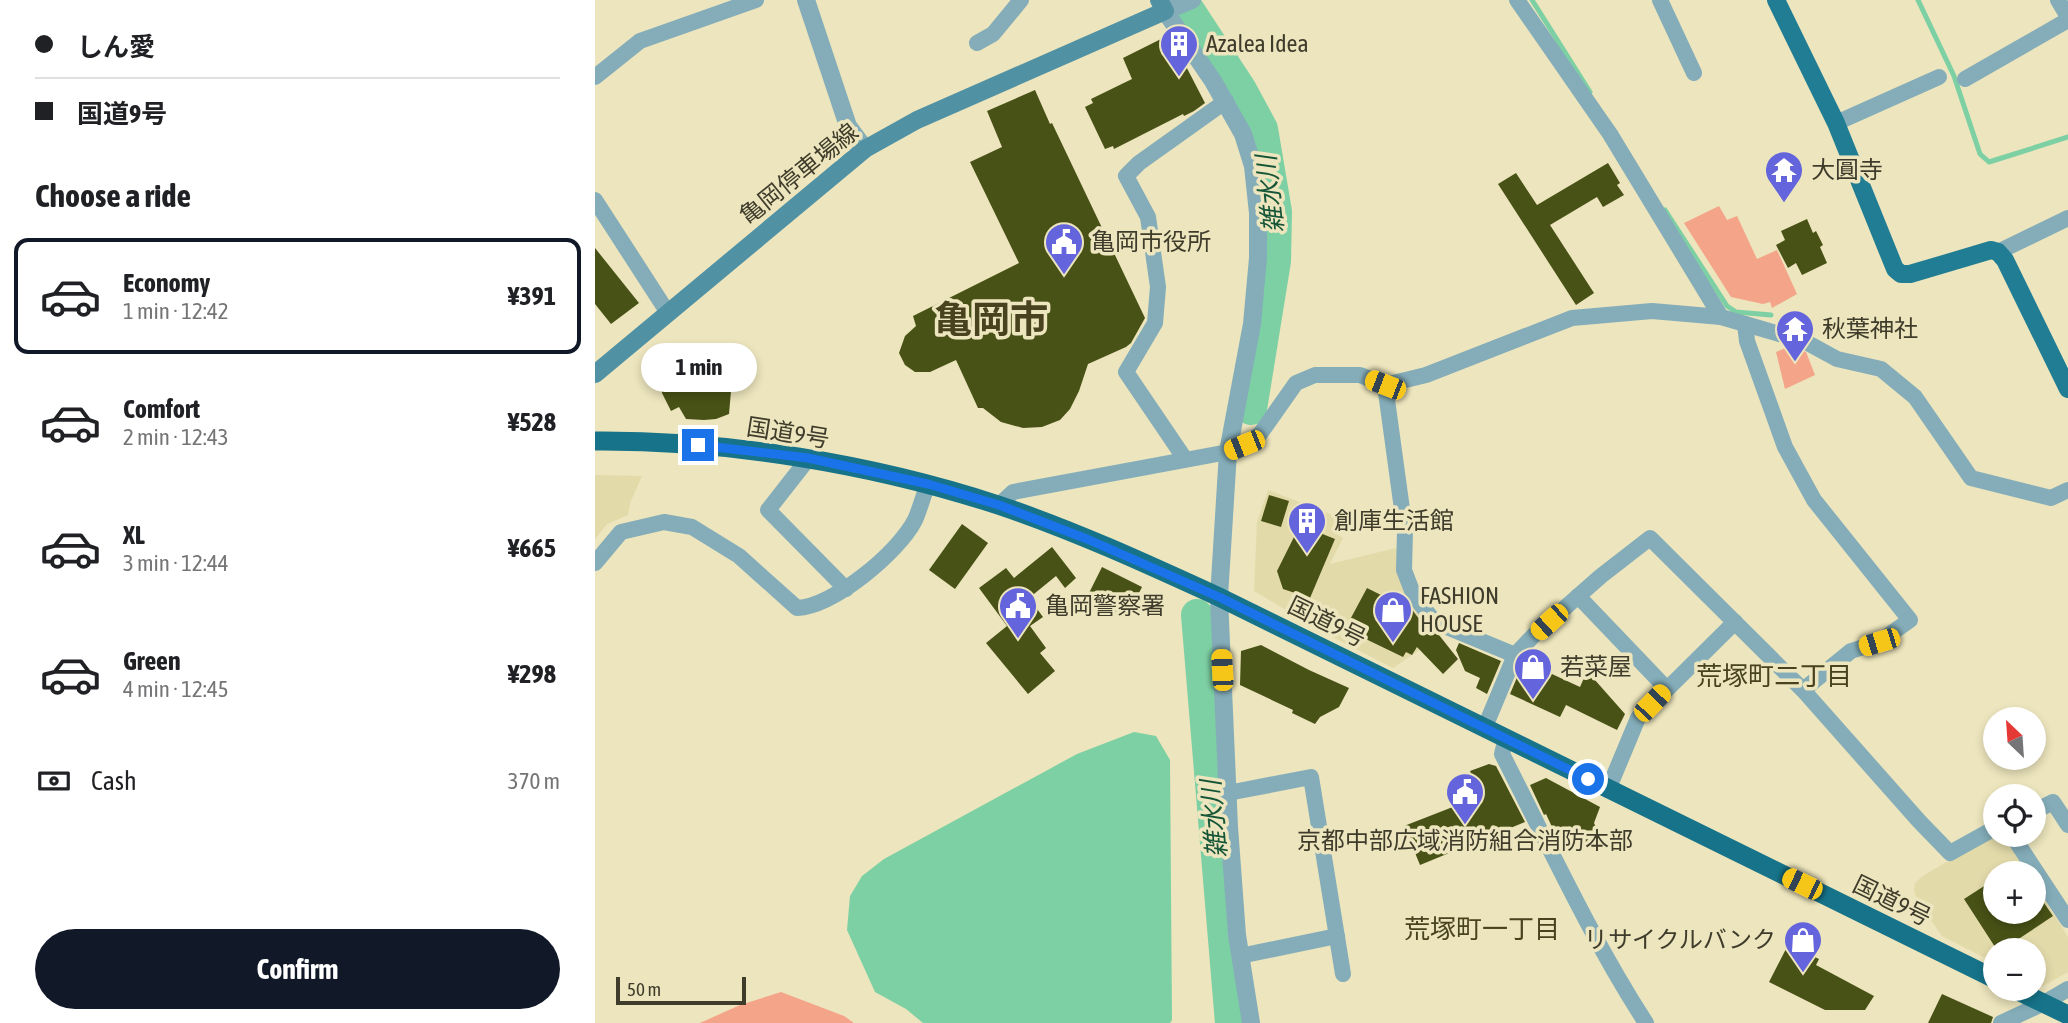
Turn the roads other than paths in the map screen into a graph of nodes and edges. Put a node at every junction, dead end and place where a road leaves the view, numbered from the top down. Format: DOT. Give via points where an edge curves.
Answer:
graph roads {
  1 [pos="756,0"];
  2 [pos="806,0"];
  3 [pos="1021,0"];
  4 [pos="1517,0"];
  5 [pos="1660,0"];
  6 [pos="1776,0"];
  7 [pos="2058,0"];
  8 [pos="1173,4"];
  9 [pos="2068,19"];
  10 [pos="977,43"];
  11 [pos="1694,73"];
  12 [pos="595,77"];
  13 [pos="1940,77"];
  14 [pos="1965,79"];
  15 [pos="1226,101"];
  16 [pos="1836,123"];
  17 [pos="865,149"];
  18 [pos="595,200"];
  19 [pos="2068,218"];
  20 [pos="1998,252"];
  21 [pos="668,313"];
  22 [pos="1721,317"];
  23 [pos="1745,324"];
  24 [pos="595,374"];
  25 [pos="1385,385"];
  26 [pos="2068,389"];
  27 [pos="600,437"];
  28 [pos="1228,452"];
  29 [pos="808,458"];
  30 [pos="1185,459"];
  31 [pos="928,484"];
  32 [pos="2068,490"];
  33 [pos="999,505"];
  34 [pos="595,564"];
  35 [pos="846,589"];
  36 [pos="1578,596"];
  37 [pos="1219,597"];
  38 [pos="1735,622"];
  39 [pos="1515,655"];
  40 [pos="1666,688"];
  41 [pos="1803,690"];
  42 [pos="1485,727"];
  43 [pos="1506,738"];
  44 [pos="1608,790"];
  45 [pos="1228,793"];
  46 [pos="2046,806"];
  47 [pos="2068,825"];
  48 [pos="1983,834"];
  49 [pos="2020,847"];
  50 [pos="2068,920"];
  51 [pos="1337,936"];
  52 [pos="1240,956"];
  53 [pos="1983,973"];
  54 [pos="1343,974"];
  55 [pos="2068,989"];
  56 [pos="2040,1001"];
  57 [pos="2044,1003"];
  58 [pos="2068,1015"];
  59 [pos="1251,1023"];
  60 [pos="1646,1023"];
  61 [pos="2001,1023"];
  1 -- 12 [label="street" via="640,41"];
  2 -- 17 [label="street" via="848,126"];
  3 -- 10 [label="street" via="993,34"];
  4 -- 22 [label="street" via="1610,134"];
  5 -- 11 [label="street"];
  6 -- 16 [label="main road"];
  7 -- 9 [label="street"];
  8 -- 15 [label="street" via="1193,49"];
  8 -- 17 [label="main road, 亀岡停車場線" via="917,120"];
  9 -- 14 [label="street"];
  13 -- 16 [label="street"];
  15 -- 28 [label="street" via="1253,166 1258,247 1252,324"];
  15 -- 30 [label="street" via="1126,176 1148,217 1158,287 1155,323 1126,372"];
  16 -- 20 [label="main road" via="1895,269 1901,274"];
  17 -- 21 [label="main road, 亀岡停車場線"];
  18 -- 21 [label="street"];
  19 -- 20 [label="street"];
  20 -- 26 [label="main road"];
  21 -- 24 [label="main road, 亀岡停車場線"];
  22 -- 23 [label="street"];
  22 -- 25 [label="street" via="1652,311 1572,318 1426,375"];
  23 -- 32 [label="street" via="1804,341 1837,359 1881,369 1915,397 1971,478 2051,498"];
  23 -- 41 [label="street" via="1785,447 1814,500 1910,620 1879,642 1851,651"];
  25 -- 28 [label="street" via="1360,375 1315,374 1296,383 1260,434"];
  25 -- 39 [label="street" via="1405,531 1404,570 1414,596 1435,622"];
  27 -- 29 [label="highway, 国道9号"];
  28 -- 30 [label="street"];
  28 -- 37 [label="street"];
  29 -- 31 [label="highway, 国道9号"];
  29 -- 35 [label="street" via="768,510"];
  30 -- 33 [label="street" via="1013,492"];
  31 -- 33 [label="highway, 国道9号"];
  31 -- 35 [label="street" via="914,521 894,549"];
  33 -- 37 [label="highway, 国道9号"];
  34 -- 35 [label="street" via="621,532 664,522 692,527 739,556 797,608"];
  36 -- 38 [label="street" via="1650,537"];
  36 -- 39 [label="street"];
  36 -- 40 [label="street"];
  37 -- 42 [label="highway, 国道9号"];
  37 -- 45 [label="street"];
  38 -- 40 [label="street"];
  38 -- 41 [label="street"];
  39 -- 42 [label="street"];
  40 -- 44 [label="street" via="1637,718"];
  41 -- 48 [label="street" via="1950,852"];
  42 -- 43 [label="highway, 国道9号"];
  43 -- 44 [label="highway, 国道9号"];
  43 -- 60 [label="street" via="1502,754"];
  44 -- 53 [label="highway, 国道9号"];
  45 -- 51 [label="street" via="1311,777"];
  45 -- 52 [label="street"];
  46 -- 47 [label="street" via="2053,802"];
  49 -- 50 [label="street"];
  51 -- 52 [label="street"];
  51 -- 54 [label="street"];
  52 -- 59 [label="street"];
  55 -- 57 [label="street"];
  56 -- 57 [label="highway"];
  57 -- 58 [label="highway"];
  57 -- 61 [label="street"];
}
